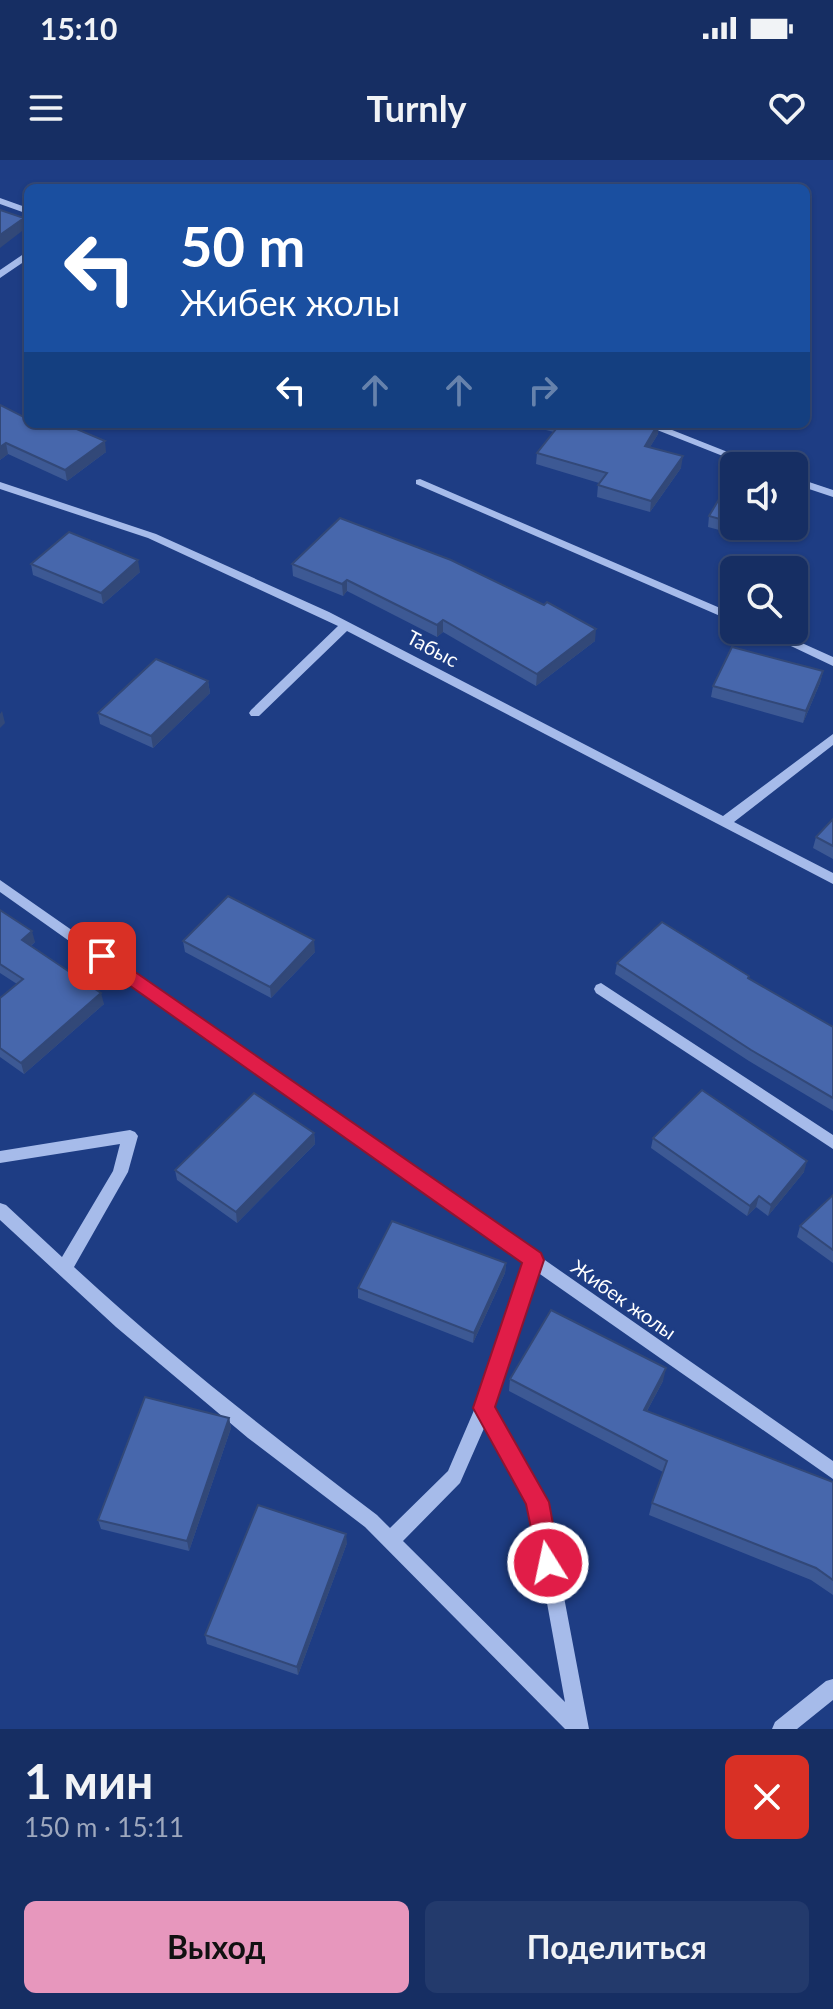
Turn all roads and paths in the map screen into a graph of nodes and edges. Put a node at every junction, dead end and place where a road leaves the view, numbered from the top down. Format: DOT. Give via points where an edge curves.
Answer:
graph roads {
  1 [pos="0,201"];
  2 [pos="24,210"];
  3 [pos="24,257"];
  4 [pos="0,275"];
  5 [pos="658,428"];
  6 [pos="721,452"];
  7 [pos="420,482"];
  8 [pos="0,485"];
  9 [pos="808,485"];
  10 [pos="833,494"];
  11 [pos="720,612"];
  12 [pos="346,625"];
  13 [pos="794,644"];
  14 [pos="833,662"];
  15 [pos="255,713"];
  16 [pos="833,738"];
  17 [pos="724,822"];
  18 [pos="833,879"];
  19 [pos="0,885"];
  20 [pos="601,989"];
  21 [pos="833,1143"];
  22 [pos="0,1157"];
  23 [pos="0,1210"];
  24 [pos="533,1260"];
  25 [pos="64,1269"];
  26 [pos="484,1408"];
  27 [pos="833,1471"];
  28 [pos="390,1541"];
  29 [pos="833,1688"];
  30 [pos="578,1729"];
  31 [pos="782,1729"];
  1 -- 2 [label="street"];
  3 -- 4 [label="street"];
  5 -- 6 [label="street"];
  7 -- 11 [label="street"];
  8 -- 12 [label="street, Табыс" via="152,536"];
  9 -- 10 [label="street"];
  12 -- 15 [label="street"];
  12 -- 17 [label="street, Табыс"];
  13 -- 14 [label="street"];
  16 -- 17 [label="street"];
  17 -- 18 [label="street, Табыс"];
  19 -- 24 [label="street, Жибек жолы"];
  20 -- 21 [label="street"];
  22 -- 25 [label="street" via="130,1136 120,1172"];
  23 -- 25 [label="street"];
  24 -- 26 [label="street"];
  24 -- 27 [label="street, Жибек жолы"];
  25 -- 28 [label="street"];
  26 -- 28 [label="street" via="454,1477"];
  26 -- 30 [label="street" via="537,1502"];
  28 -- 30 [label="street"];
  29 -- 31 [label="street"];
}
